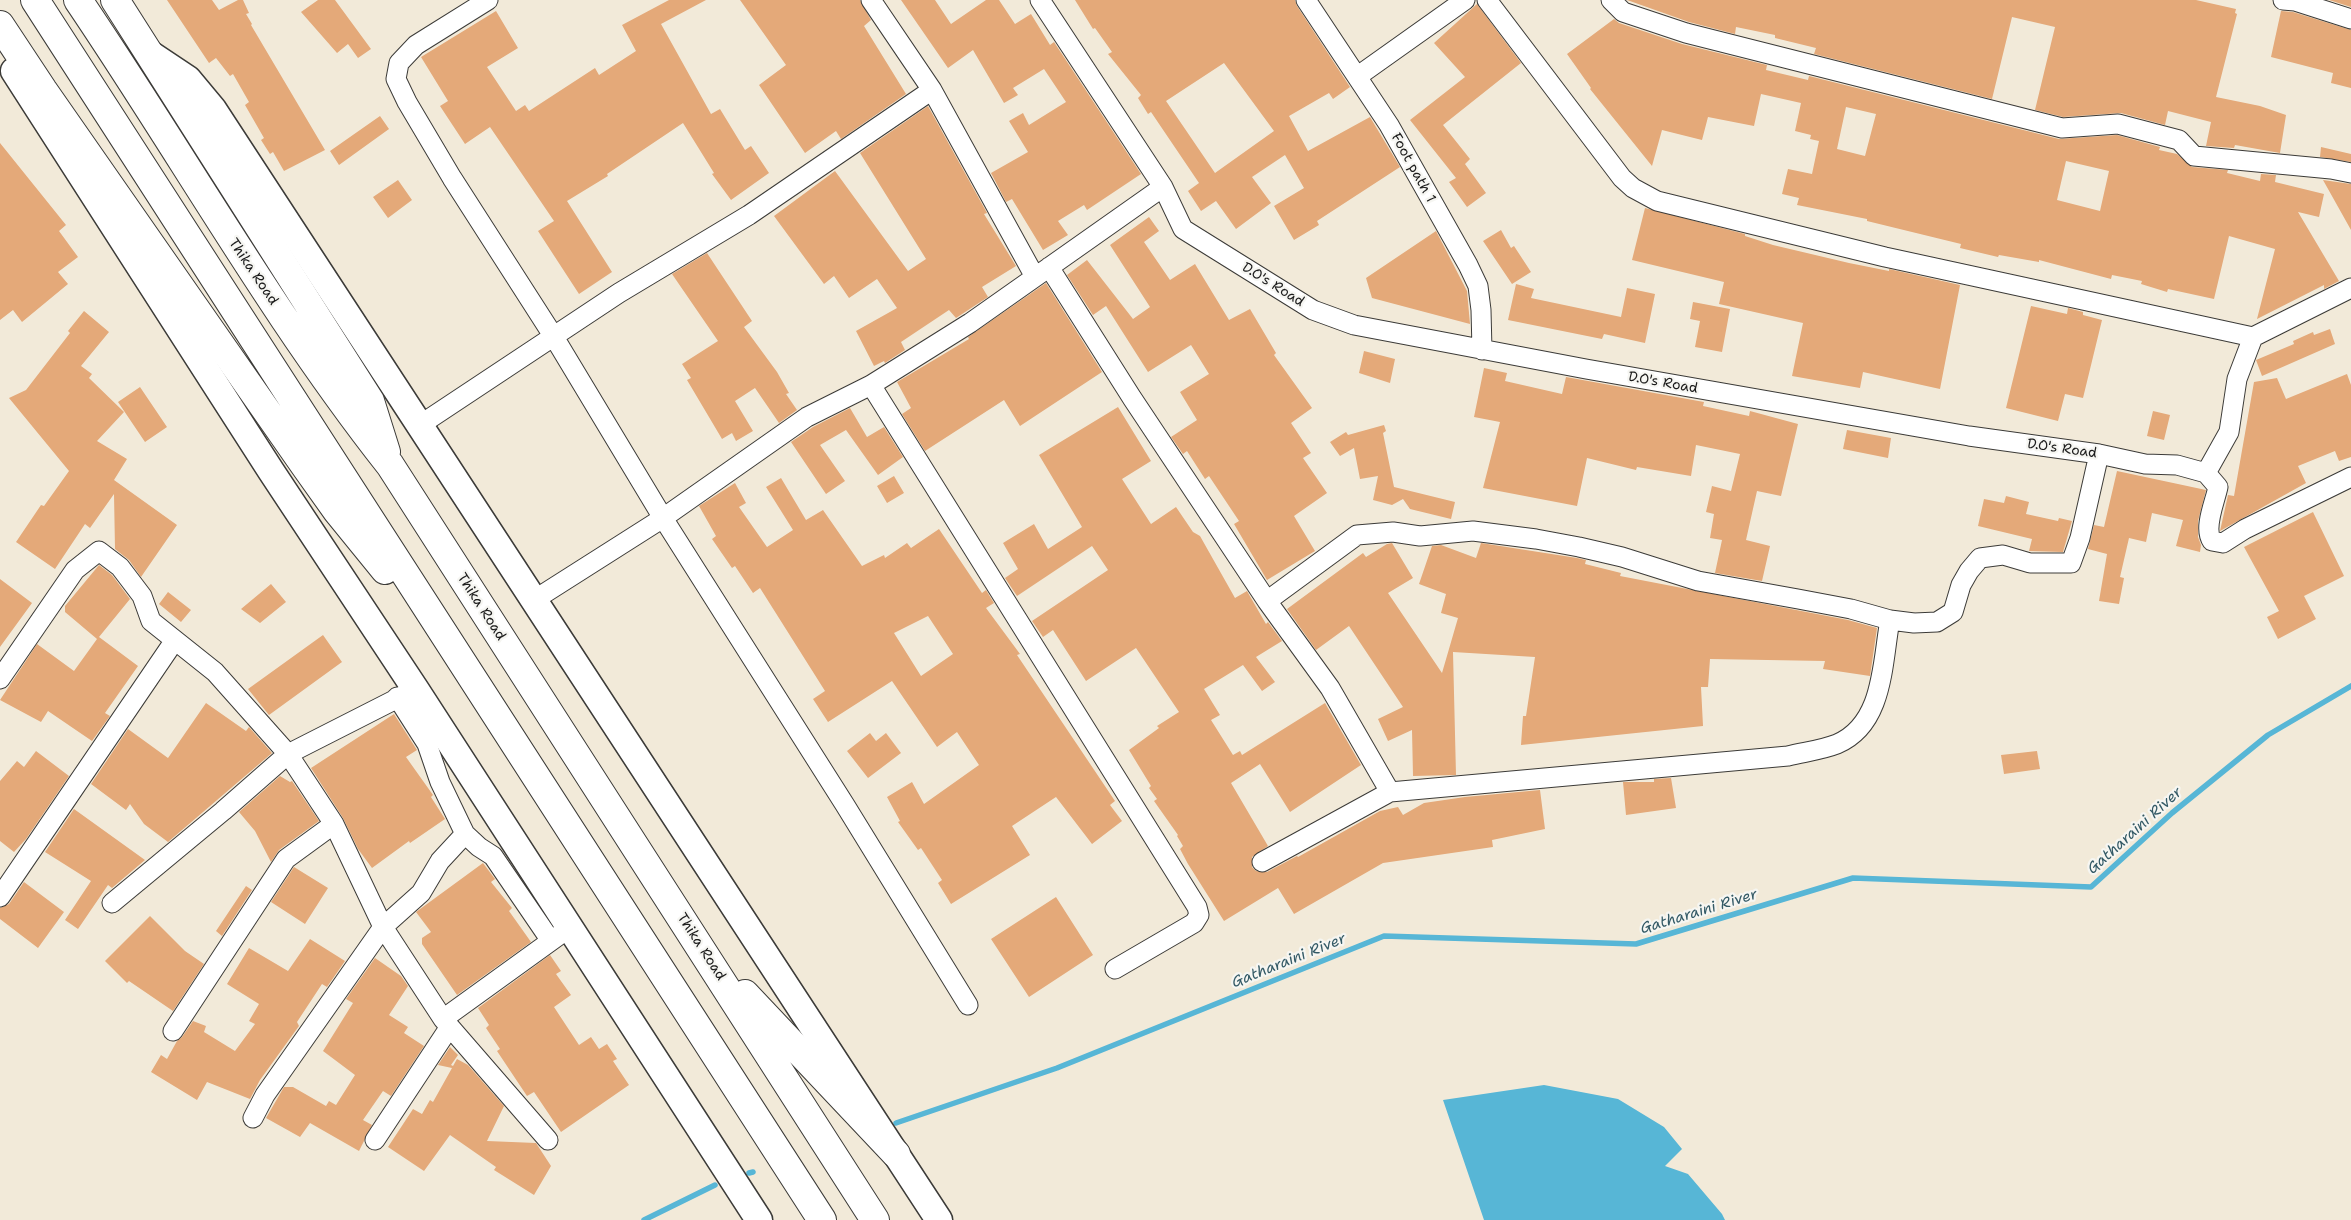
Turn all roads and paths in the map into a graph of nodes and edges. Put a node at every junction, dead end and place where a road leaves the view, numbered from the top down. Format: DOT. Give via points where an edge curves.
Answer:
graph roads {
  1 [pos="35,0"];
  2 [pos="78,0"];
  3 [pos="115,0"];
  4 [pos="488,0"];
  5 [pos="870,0"];
  6 [pos="1040,0"];
  7 [pos="1306,0"];
  8 [pos="1465,0"];
  9 [pos="1487,0"];
  10 [pos="1611,0"];
  11 [pos="2291,0"];
  12 [pos="2351,19"];
  13 [pos="0,25"];
  14 [pos="0,48"];
  15 [pos="152,55"];
  16 [pos="1358,76"];
  17 [pos="932,90"];
  18 [pos="2351,173"];
  19 [pos="1163,187"];
  20 [pos="1042,272"];
  21 [pos="2351,288"];
  22 [pos="554,337"];
  23 [pos="2253,337"];
  24 [pos="1482,350"];
  25 [pos="871,385"];
  26 [pos="420,425"];
  27 [pos="2099,454"];
  28 [pos="390,465"];
  29 [pos="2206,473"];
  30 [pos="2351,477"];
  31 [pos="663,518"];
  32 [pos="534,600"];
  33 [pos="1266,601"];
  34 [pos="1890,620"];
  35 [pos="175,640"];
  36 [pos="451,647"];
  37 [pos="0,679"];
  38 [pos="407,694"];
  39 [pos="288,754"];
  40 [pos="1390,792"];
  41 [pos="334,824"];
  42 [pos="466,834"];
  43 [pos="1262,862"];
  44 [pos="0,897"];
  45 [pos="112,903"];
  46 [pos="383,927"];
  47 [pos="560,935"];
  48 [pos="701,948"];
  49 [pos="1115,969"];
  50 [pos="968,1005"];
  51 [pos="446,1024"];
  52 [pos="173,1032"];
  53 [pos="253,1118"];
  54 [pos="375,1140"];
  55 [pos="548,1140"];
  56 [pos="896,1154"];
  57 [pos="759,1220"];
  58 [pos="822,1220"];
  59 [pos="875,1220"];
  60 [pos="939,1220"];
  1 -- 36 [label="highway"];
  2 -- 28 [label="highway, Thika Road" via="298,339"];
  3 -- 15 [label="highway"];
  4 -- 22 [label="street" via="416,46 399,63 396,79 452,178"];
  5 -- 17 [label="street"];
  6 -- 19 [label="street, D.O's Road"];
  7 -- 16 [label="street, Foot path 1"];
  8 -- 16 [label="street"];
  9 -- 23 [label="street" via="1622,178 1657,201 1885,257"];
  10 -- 18 [label="street" via="1623,12 1686,34 2062,128 2118,124 2179,140 2194,156"];
  11 -- 12 [label="street"];
  13 -- 36 [label="highway" via="337,512"];
  14 -- 38 [label="main road" via="271,471"];
  15 -- 26 [label="main road" via="188,79 213,109"];
  15 -- 28 [label="highway" via="370,400"];
  16 -- 24 [label="street, Foot path 1" via="1389,124 1478,286"];
  17 -- 20 [label="street"];
  17 -- 22 [label="street" via="749,215 619,293"];
  19 -- 20 [label="street"];
  19 -- 24 [label="street, D.O's Road" via="1183,229 1313,310 1354,325"];
  20 -- 25 [label="street" via="970,323"];
  20 -- 33 [label="street" via="1126,390"];
  21 -- 23 [label="street"];
  22 -- 26 [label="street"];
  22 -- 31 [label="street"];
  23 -- 29 [label="street" via="2237,378 2228,432"];
  24 -- 27 [label="street, D.O's Road" via="1969,436"];
  25 -- 31 [label="street" via="807,417"];
  25 -- 49 [label="street" via="1197,907 1199,915 1194,923"];
  26 -- 32 [label="main road"];
  27 -- 29 [label="street, D.O's Road" via="2145,464 2177,465"];
  27 -- 34 [label="street" via="2071,563 2030,563 2003,555 1980,558 1961,585 1953,612 1937,622"];
  28 -- 48 [label="highway, Thika Road"];
  29 -- 30 [label="street" via="2218,487 2208,535 2212,541 2222,543"];
  31 -- 32 [label="street"];
  31 -- 50 [label="street"];
  32 -- 56 [label="main road"];
  33 -- 34 [label="street" via="1356,535 1393,532 1420,536 1473,531 1580,547 1698,581 1807,600"];
  33 -- 40 [label="street" via="1330,688"];
  34 -- 40 [label="street" via="1873,708 1862,727 1836,744 1788,756"];
  35 -- 37 [label="street" via="151,621 142,596 120,567 99,551 75,570"];
  35 -- 39 [label="street" via="216,672"];
  35 -- 44 [label="street"];
  36 -- 58 [label="highway"];
  38 -- 39 [label="street"];
  38 -- 42 [label="street" via="440,782"];
  38 -- 47 [label="main road"];
  39 -- 41 [label="street"];
  39 -- 45 [label="street"];
  40 -- 43 [label="street"];
  41 -- 46 [label="street"];
  41 -- 52 [label="street" via="286,859"];
  42 -- 46 [label="street" via="440,861 421,893"];
  42 -- 47 [label="street" via="497,861"];
  46 -- 51 [label="street"];
  46 -- 53 [label="street"];
  47 -- 51 [label="street"];
  47 -- 57 [label="main road"];
  48 -- 56 [label="highway"];
  48 -- 59 [label="highway, Thika Road"];
  51 -- 54 [label="street"];
  51 -- 55 [label="street"];
  56 -- 60 [label="main road"];
}
